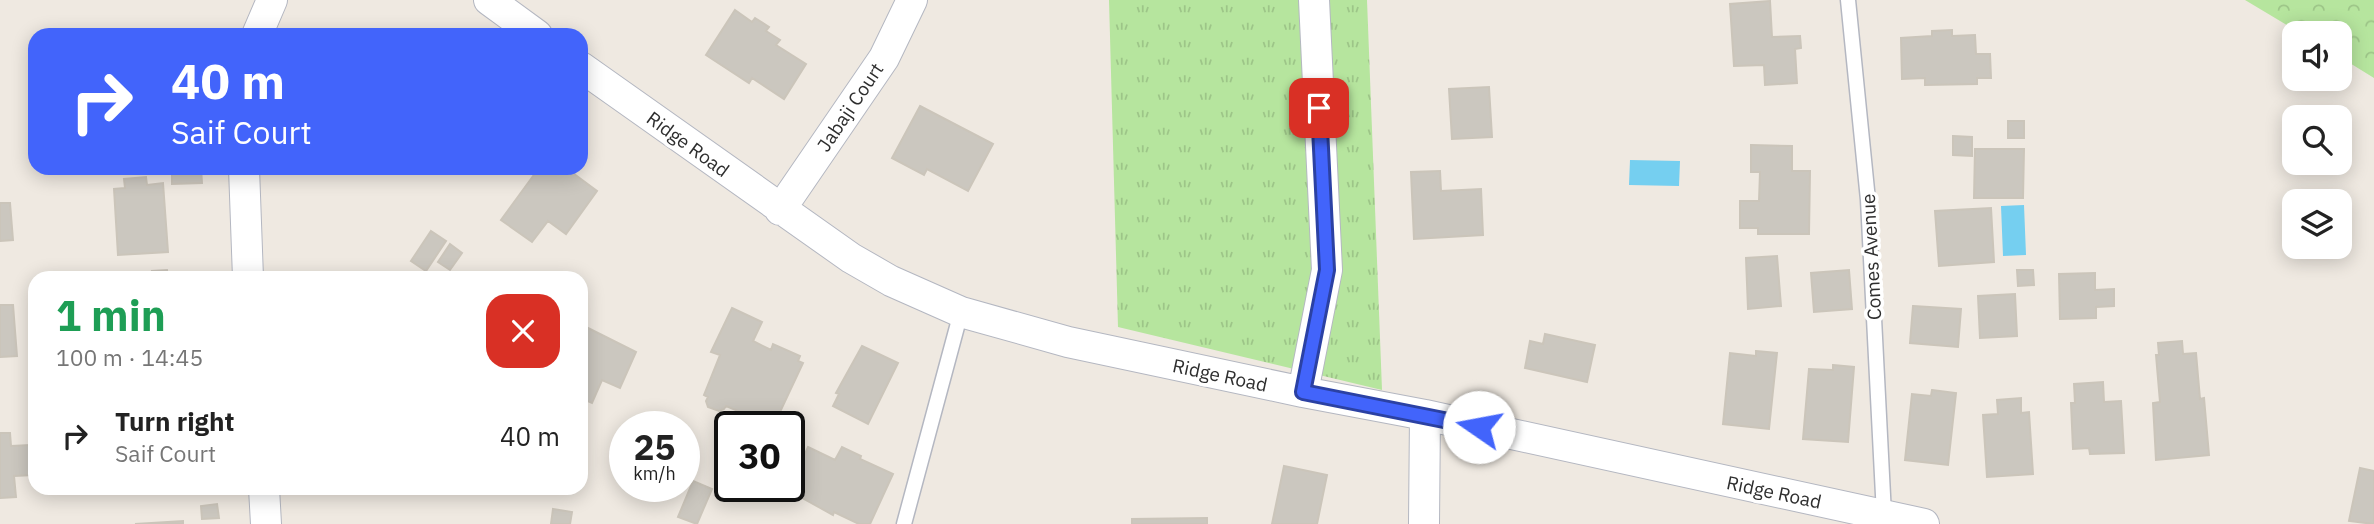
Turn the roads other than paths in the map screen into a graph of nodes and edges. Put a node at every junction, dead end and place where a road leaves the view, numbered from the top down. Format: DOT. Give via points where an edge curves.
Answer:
graph roads {
  1 [pos="272,0"];
  2 [pos="489,0"];
  3 [pos="912,0"];
  4 [pos="1314,0"];
  5 [pos="1848,0"];
  6 [pos="260,28"];
  7 [pos="527,28"];
  8 [pos="588,72"];
  9 [pos="244,175"];
  10 [pos="780,210"];
  11 [pos="248,271"];
  12 [pos="961,312"];
  13 [pos="1303,392"];
  14 [pos="1425,415"];
  15 [pos="264,495"];
  16 [pos="1833,514"];
  17 [pos="1884,515"];
  18 [pos="266,524"];
  19 [pos="904,524"];
  20 [pos="1424,524"];
  21 [pos="1924,524"];
  1 -- 6 [label="street"];
  2 -- 7 [label="street"];
  3 -- 10 [label="street, Jabaji Court" via="884,58"];
  4 -- 13 [label="street" via="1327,270"];
  5 -- 17 [label="lane, Comes Avenue" via="1868,200"];
  8 -- 10 [label="street, Ridge Road"];
  9 -- 11 [label="street"];
  10 -- 12 [label="street, Ridge Road" via="850,258"];
  12 -- 13 [label="street, Ridge Road" via="1068,342"];
  12 -- 19 [label="lane"];
  13 -- 14 [label="street, Ridge Road"];
  14 -- 16 [label="street, Ridge Road"];
  14 -- 20 [label="street"];
  15 -- 18 [label="street"];
  16 -- 17 [label="street, Ridge Road"];
  17 -- 21 [label="street, Ridge Road"];
}
